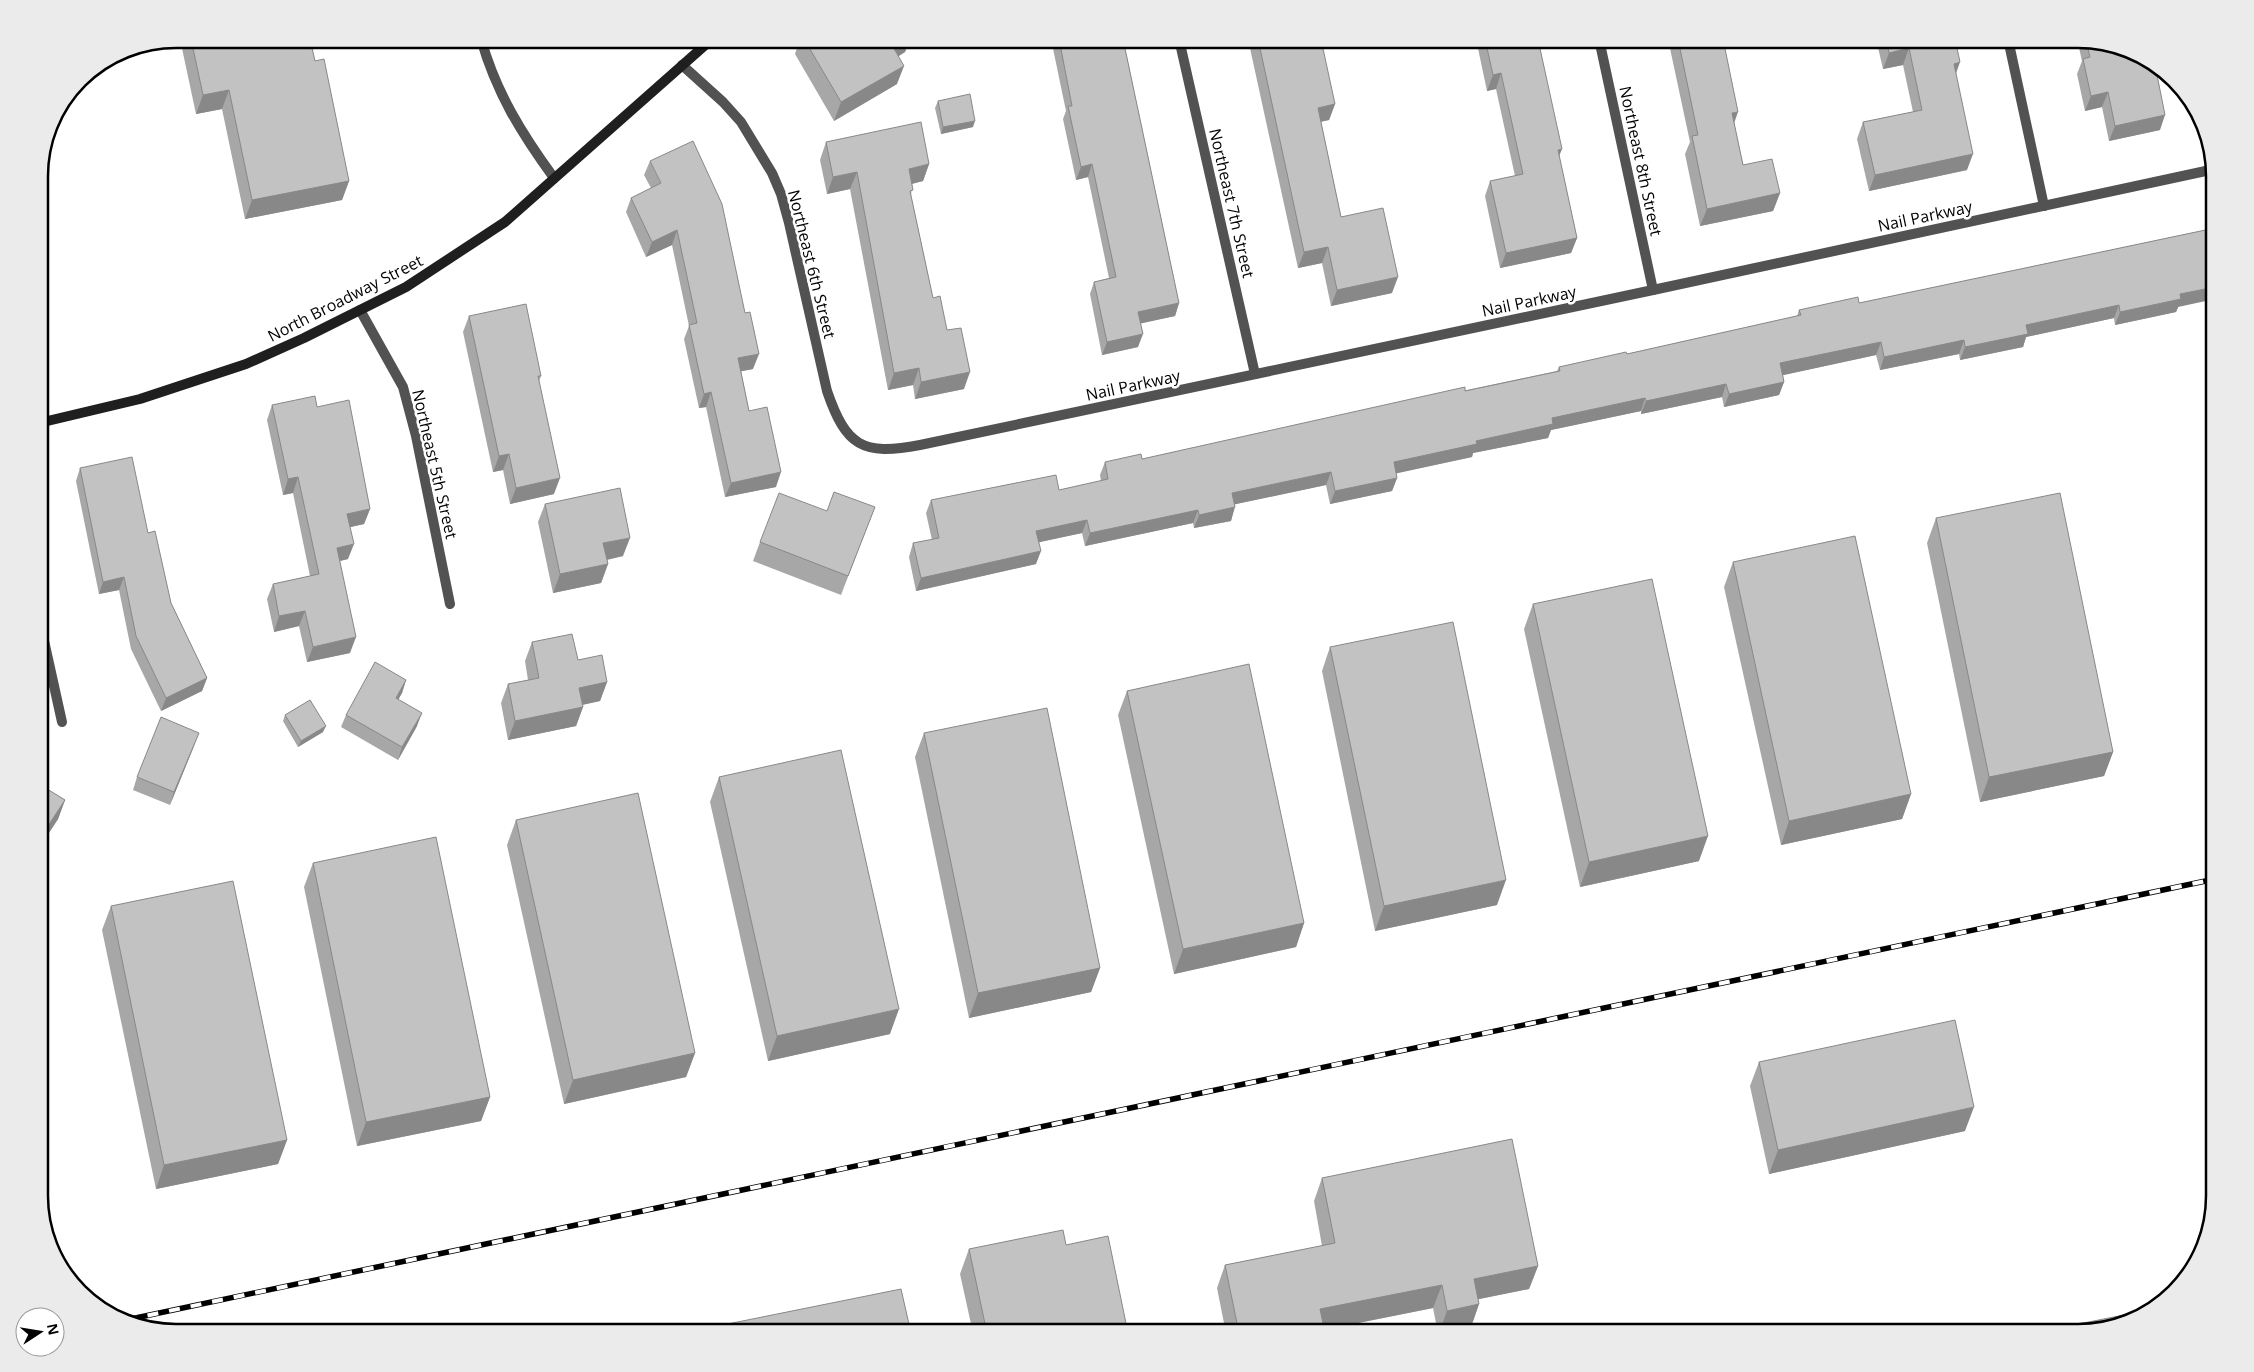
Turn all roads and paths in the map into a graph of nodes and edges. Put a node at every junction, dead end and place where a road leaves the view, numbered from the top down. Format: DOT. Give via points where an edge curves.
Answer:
graph roads {
  1 [pos="484,48"];
  2 [pos="702,48"];
  3 [pos="1181,48"];
  4 [pos="1602,48"];
  5 [pos="2010,48"];
  6 [pos="682,65"];
  7 [pos="2206,171"];
  8 [pos="554,178"];
  9 [pos="2044,206"];
  10 [pos="1653,290"];
  11 [pos="360,310"];
  12 [pos="1255,374"];
  13 [pos="48,421"];
  14 [pos="851,438"];
  15 [pos="450,604"];
  16 [pos="48,659"];
  17 [pos="62,722"];
  1 -- 8 [label="street" via="496,84 522,134"];
  2 -- 6 [label="main road, North Broadway Street"];
  3 -- 12 [label="street, Northeast 7th Street"];
  4 -- 10 [label="street, Northeast 8th Street"];
  5 -- 9 [label="street"];
  6 -- 8 [label="main road, North Broadway Street"];
  6 -- 14 [label="street, Northeast 6th Street" via="741,122 772,173 789,223 827,390 834,412"];
  7 -- 9 [label="street, Nail Parkway"];
  8 -- 11 [label="main road, North Broadway Street" via="505,222 454,258"];
  9 -- 10 [label="street, Nail Parkway"];
  10 -- 12 [label="street, Nail Parkway"];
  11 -- 13 [label="main road, North Broadway Street" via="246,364 185,386"];
  11 -- 15 [label="street, Northeast 5th Street" via="403,387"];
  12 -- 14 [label="street, Nail Parkway" via="896,449 876,450"];
  16 -- 17 [label="street"];
}
